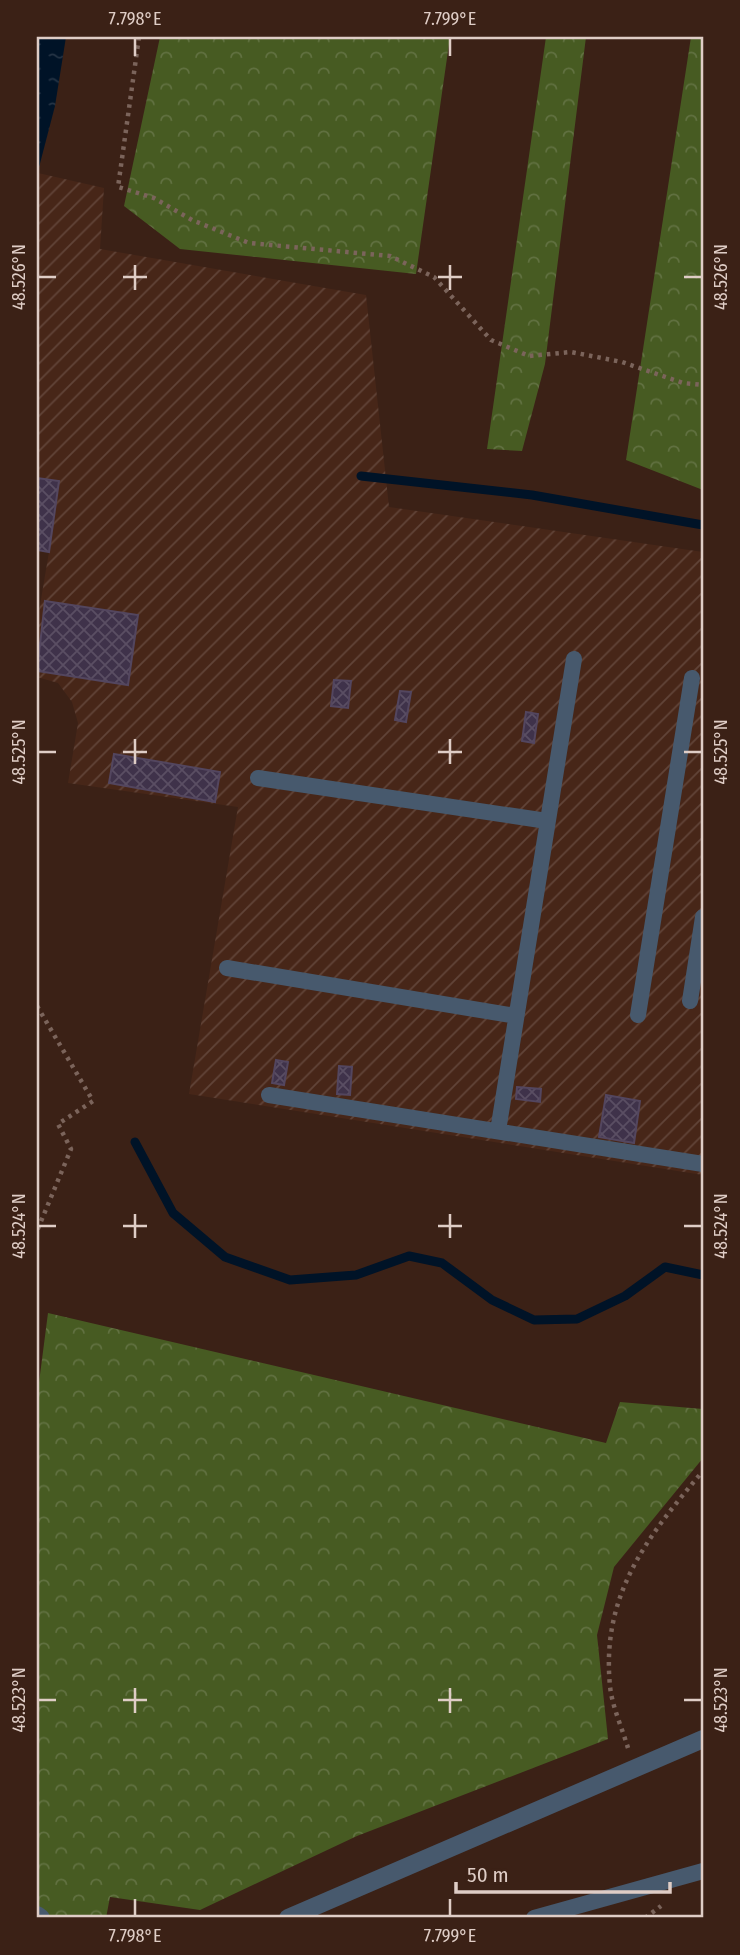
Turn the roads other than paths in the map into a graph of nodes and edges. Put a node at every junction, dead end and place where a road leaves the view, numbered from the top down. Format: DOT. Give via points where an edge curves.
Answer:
graph roads {
  1 [pos="573,659"];
  2 [pos="692,678"];
  3 [pos="258,778"];
  4 [pos="547,821"];
  5 [pos="703,917"];
  6 [pos="227,968"];
  7 [pos="690,1001"];
  8 [pos="638,1015"];
  9 [pos="516,1016"];
  10 [pos="269,1095"];
  11 [pos="498,1131"];
  12 [pos="703,1164"];
  13 [pos="703,1738"];
  14 [pos="703,1871"];
  15 [pos="288,1918"];
  16 [pos="534,1918"];
  1 -- 4 [label="lane"];
  2 -- 8 [label="lane"];
  3 -- 4 [label="lane"];
  4 -- 9 [label="lane"];
  5 -- 7 [label="lane"];
  6 -- 9 [label="lane"];
  9 -- 11 [label="lane"];
  10 -- 11 [label="lane"];
  11 -- 12 [label="lane"];
  13 -- 15 [label="street"];
  14 -- 16 [label="lane"];
}
